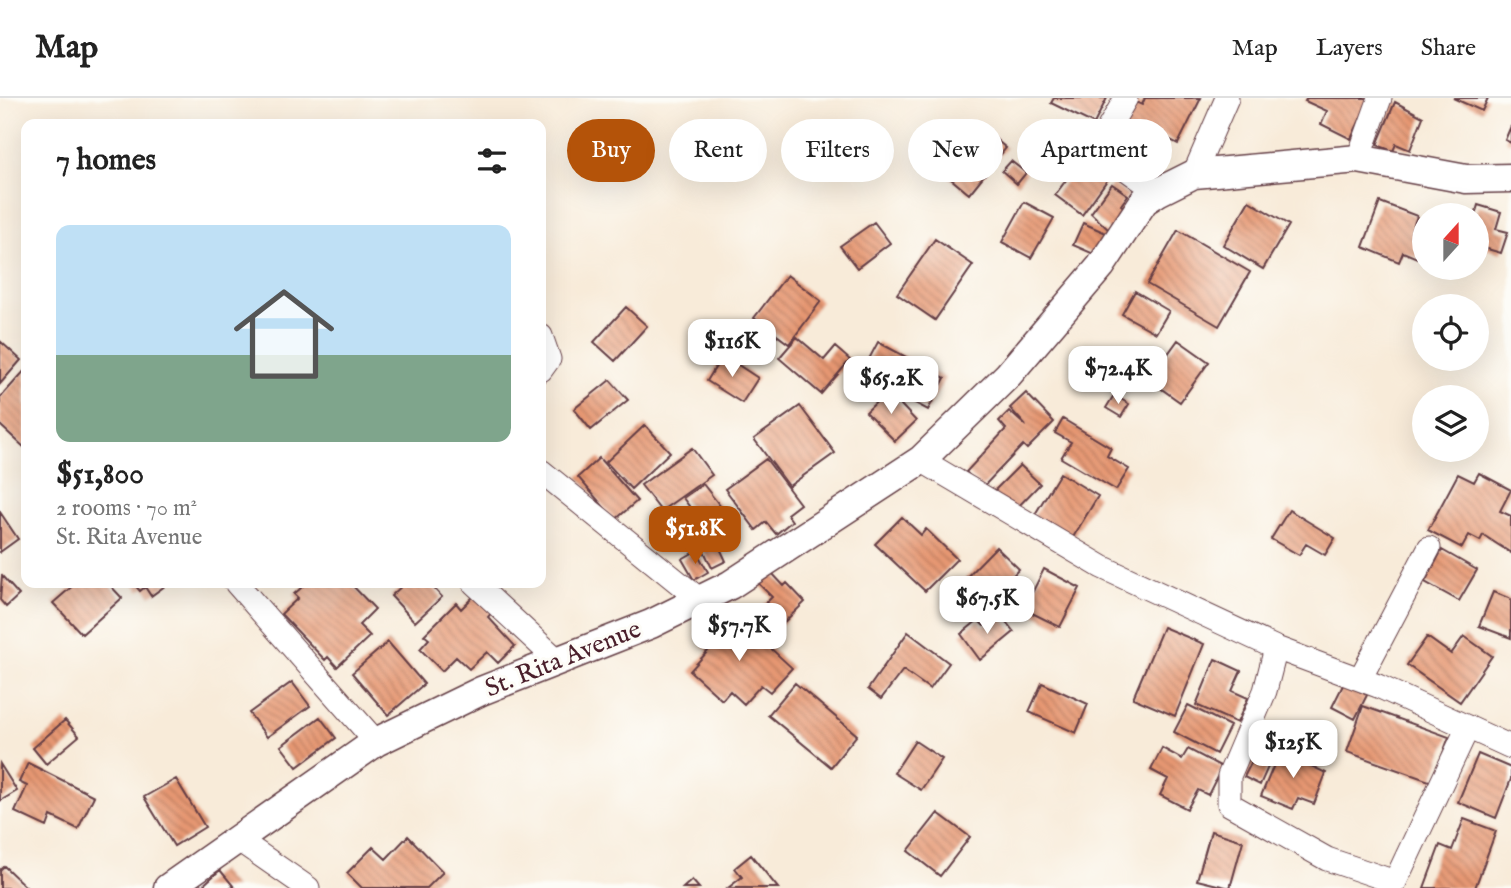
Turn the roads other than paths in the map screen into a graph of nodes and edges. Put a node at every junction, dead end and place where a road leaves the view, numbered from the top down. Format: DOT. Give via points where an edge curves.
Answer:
graph roads {
  1 [pos="1126,98"];
  2 [pos="1227,98"];
  3 [pos="1380,98"];
  4 [pos="1358,159"];
  5 [pos="1194,174"];
  6 [pos="1511,178"];
  7 [pos="1158,192"];
  8 [pos="921,460"];
  9 [pos="546,475"];
  10 [pos="1429,548"];
  11 [pos="240,588"];
  12 [pos="479,588"];
  13 [pos="700,600"];
  14 [pos="1276,648"];
  15 [pos="557,660"];
  16 [pos="1360,679"];
  17 [pos="1468,727"];
  18 [pos="376,742"];
  19 [pos="1511,747"];
  20 [pos="236,838"];
  21 [pos="168,888"];
  22 [pos="308,888"];
  1 -- 7 [label="street" via="1097,148"];
  2 -- 5 [label="street"];
  3 -- 4 [label="street"];
  4 -- 5 [label="street, St. Rita Avenue"];
  4 -- 6 [label="street, St. Rita Avenue" via="1466,179"];
  5 -- 7 [label="street, St. Rita Avenue"];
  7 -- 8 [label="street, St. Rita Avenue" via="1144,201 1101,266 1008,375"];
  8 -- 13 [label="street, St. Rita Avenue"];
  8 -- 14 [label="street" via="1102,567"];
  9 -- 13 [label="street"];
  10 -- 16 [label="street"];
  11 -- 18 [label="street"];
  12 -- 15 [label="street"];
  13 -- 15 [label="street, St. Rita Avenue" via="652,624"];
  14 -- 16 [label="street"];
  14 -- 17 [label="street" via="1265,691 1229,776 1229,804 1327,859 1395,882"];
  15 -- 18 [label="street, St. Rita Avenue"];
  16 -- 17 [label="street"];
  17 -- 19 [label="street"];
  18 -- 20 [label="street, St. Rita Avenue"];
  20 -- 21 [label="street, St. Rita Avenue"];
  20 -- 22 [label="street"];
}
